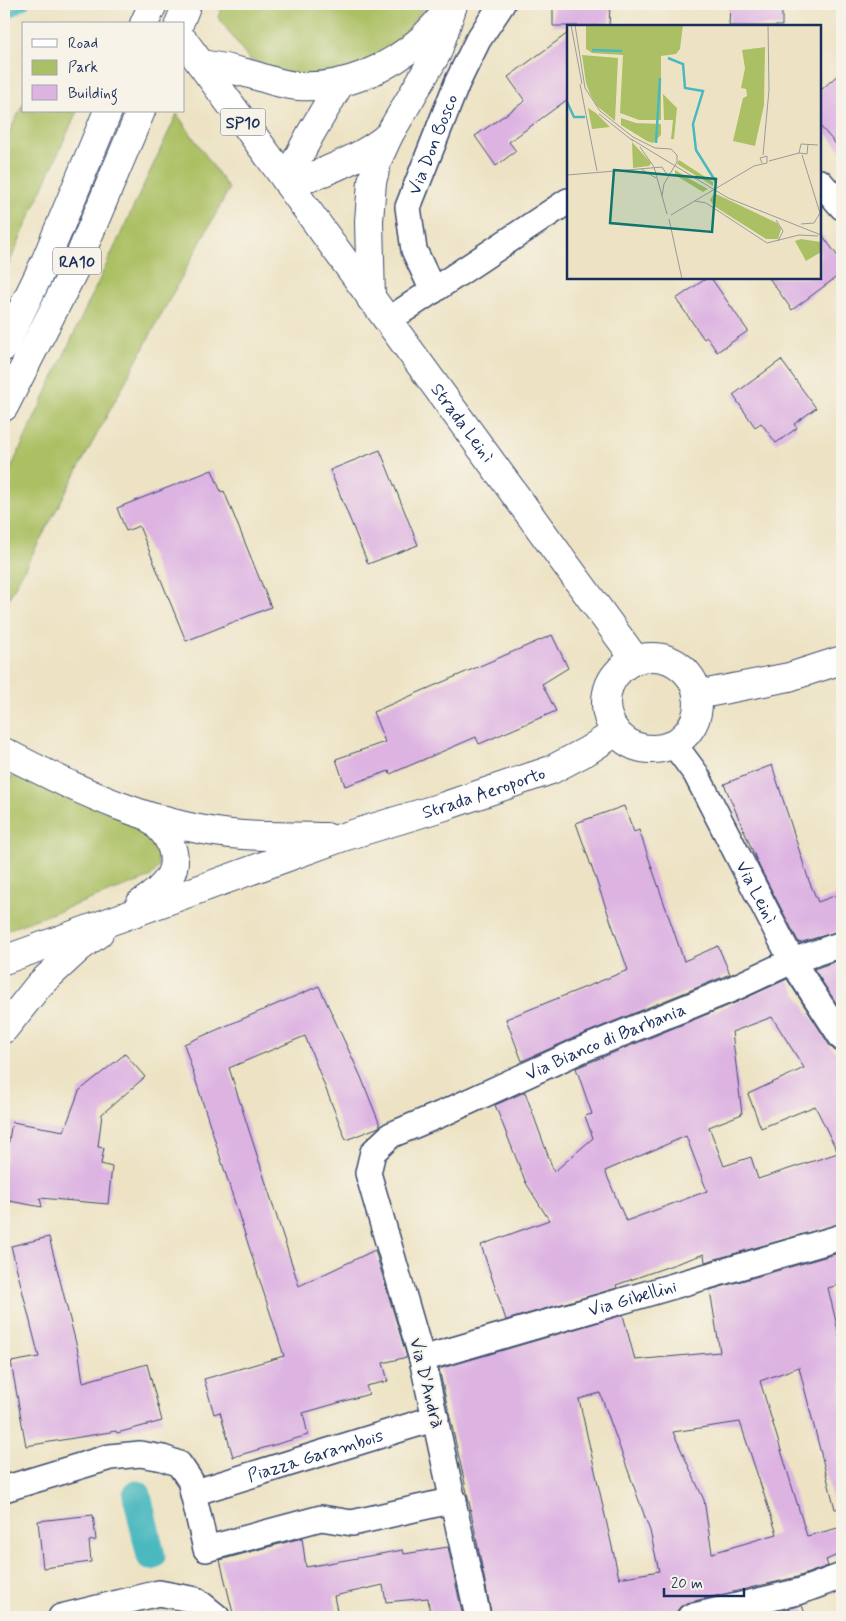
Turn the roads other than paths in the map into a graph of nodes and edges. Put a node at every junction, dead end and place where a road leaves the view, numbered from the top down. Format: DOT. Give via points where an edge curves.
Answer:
graph roads {
  1 [pos="153,4"];
  2 [pos="157,4"];
  3 [pos="187,4"];
  4 [pos="454,4"];
  5 [pos="502,4"];
  6 [pos="145,22"];
  7 [pos="170,22"];
  8 [pos="180,22"];
  9 [pos="185,42"];
  10 [pos="200,64"];
  11 [pos="341,82"];
  12 [pos="108,112"];
  13 [pos="141,112"];
  14 [pos="389,135"];
  15 [pos="287,182"];
  16 [pos="821,183"];
  17 [pos="567,202"];
  18 [pos="842,207"];
  19 [pos="433,291"];
  20 [pos="371,298"];
  21 [pos="387,321"];
  22 [pos="4,347"];
  23 [pos="4,407"];
  24 [pos="635,660"];
  25 [pos="842,660"];
  26 [pos="697,695"];
  27 [pos="616,732"];
  28 [pos="673,743"];
  29 [pos="4,752"];
  30 [pos="17,766"];
  31 [pos="149,817"];
  32 [pos="343,837"];
  33 [pos="116,920"];
  34 [pos="842,944"];
  35 [pos="4,960"];
  36 [pos="792,961"];
  37 [pos="4,1029"];
  38 [pos="842,1038"];
  39 [pos="373,1152"];
  40 [pos="842,1238"];
  41 [pos="422,1360"];
  42 [pos="436,1418"];
  43 [pos="4,1489"];
  44 [pos="193,1493"];
  45 [pos="454,1500"];
  46 [pos="842,1576"];
  47 [pos="61,1617"];
  48 [pos="217,1617"];
  49 [pos="478,1617"];
  50 [pos="690,1617"];
  1 -- 6 [label="main road"];
  2 -- 7 [label="main road"];
  3 -- 8 [label="main road"];
  4 -- 11 [label="main road" via="424,37 401,56 367,74"];
  4 -- 14 [label="main road" via="437,53"];
  5 -- 19 [label="street, Via Don Bosco" via="478,40 457,83 408,207 414,250"];
  9 -- 10 [label="main road, Strada Leinì / SP10"];
  10 -- 11 [label="main road" via="297,86"];
  10 -- 15 [label="main road, Strada Leinì / SP10"];
  11 -- 15 [label="main road"];
  12 -- 22 [label="main road, RA10" via="45,262"];
  13 -- 23 [label="main road, RA10" via="73,272"];
  14 -- 15 [label="main road" via="367,151"];
  14 -- 20 [label="main road" via="372,182"];
  15 -- 20 [label="main road, Strada Leinì / SP10"];
  16 -- 18 [label="street"];
  17 -- 19 [label="street"];
  19 -- 21 [label="street"];
  20 -- 21 [label="main road, Strada Leinì / SP10"];
  21 -- 24 [label="main road, Strada Leinì / SP10"];
  24 -- 26 [label="main road" via="648,656 674,662 693,682"];
  24 -- 27 [label="main road" via="612,678 607,691 608,719"];
  25 -- 26 [label="main road" via="789,677"];
  26 -- 28 [label="main road" via="693,722"];
  27 -- 28 [label="main road" via="642,748 659,748"];
  27 -- 32 [label="main road, Strada Aeroporto" via="551,770"];
  28 -- 36 [label="street, Via Leinì" via="696,774"];
  29 -- 30 [label="main road"];
  30 -- 31 [label="main road"];
  31 -- 32 [label="main road" via="242,835"];
  31 -- 33 [label="main road" via="167,836 174,854 173,867 167,883"];
  32 -- 33 [label="main road"];
  33 -- 35 [label="main road"];
  33 -- 37 [label="main road" via="39,985"];
  34 -- 36 [label="street, Via Bianco di Barbania"];
  36 -- 38 [label="street, Via Leinì"];
  36 -- 39 [label="street, Via Bianco di Barbania" via="391,1135"];
  39 -- 41 [label="street, Via D'Andrà" via="368,1173"];
  40 -- 41 [label="street, Via Gibellini"];
  41 -- 42 [label="street, Via D'Andrà"];
  42 -- 44 [label="street, Piazza Garambois"];
  42 -- 45 [label="street, Via D'Andrà"];
  43 -- 44 [label="street" via="110,1457 140,1454 179,1464 190,1480"];
  44 -- 45 [label="street" via="206,1549 321,1518 352,1523"];
  45 -- 49 [label="street, Via D'Andrà"];
  46 -- 50 [label="street" via="801,1591"];
  47 -- 48 [label="street" via="159,1593 196,1600"];
}
